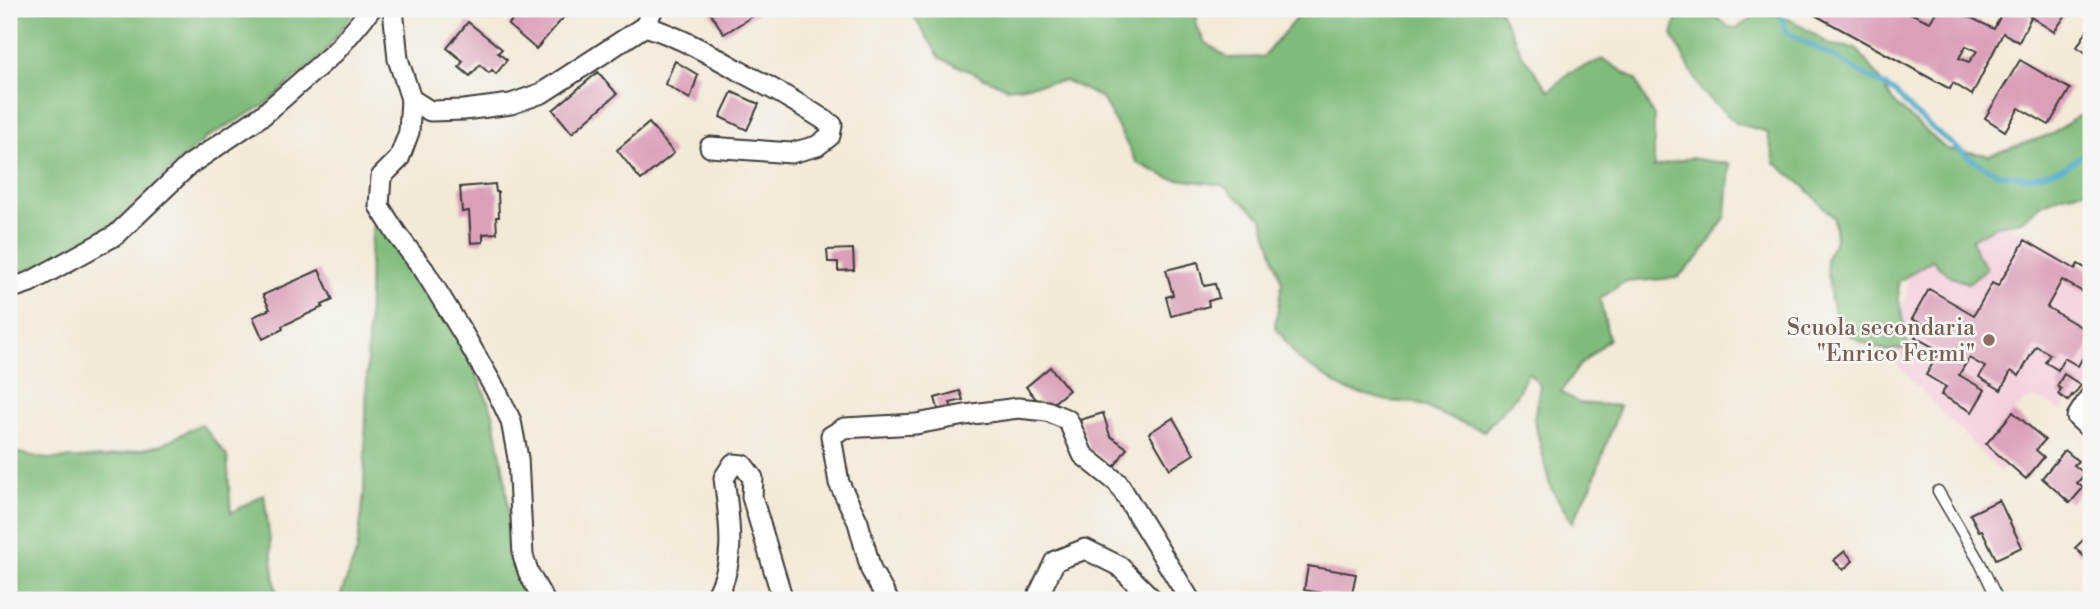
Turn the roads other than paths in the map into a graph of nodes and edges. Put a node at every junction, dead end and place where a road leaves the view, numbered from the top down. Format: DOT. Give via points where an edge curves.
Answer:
graph roads {
  1 [pos="372,9"];
  2 [pos="393,9"];
  3 [pos="649,17"];
  4 [pos="411,99"];
  5 [pos="710,146"];
  6 [pos="9,289"];
  7 [pos="2091,395"];
  8 [pos="2091,430"];
  9 [pos="1938,491"];
  10 [pos="544,600"];
  11 [pos="714,600"];
  12 [pos="783,600"];
  13 [pos="888,600"];
  14 [pos="1036,600"];
  15 [pos="1153,600"];
  16 [pos="1190,600"];
  17 [pos="1998,600"];
  1 -- 6 [label="street" via="336,51 263,115 189,165 116,235"];
  2 -- 4 [label="street" via="398,59"];
  3 -- 4 [label="street" via="542,93 511,104 430,111"];
  3 -- 5 [label="street" via="668,33 832,125 830,136 817,146 791,153"];
  4 -- 10 [label="street" via="409,132 399,159 381,177 379,206 464,335 510,421 518,458 523,556"];
  7 -- 8 [label="street" via="2077,417"];
  9 -- 17 [label="lane"];
  11 -- 12 [label="street" via="729,566 724,478 733,464 743,465 753,478 752,497"];
  13 -- 16 [label="street" via="871,570 858,522 839,484 831,436 844,428 916,424 1018,408 1047,411 1068,420 1083,455 1118,483"];
  14 -- 15 [label="street" via="1055,561 1085,549 1119,566"];
}
